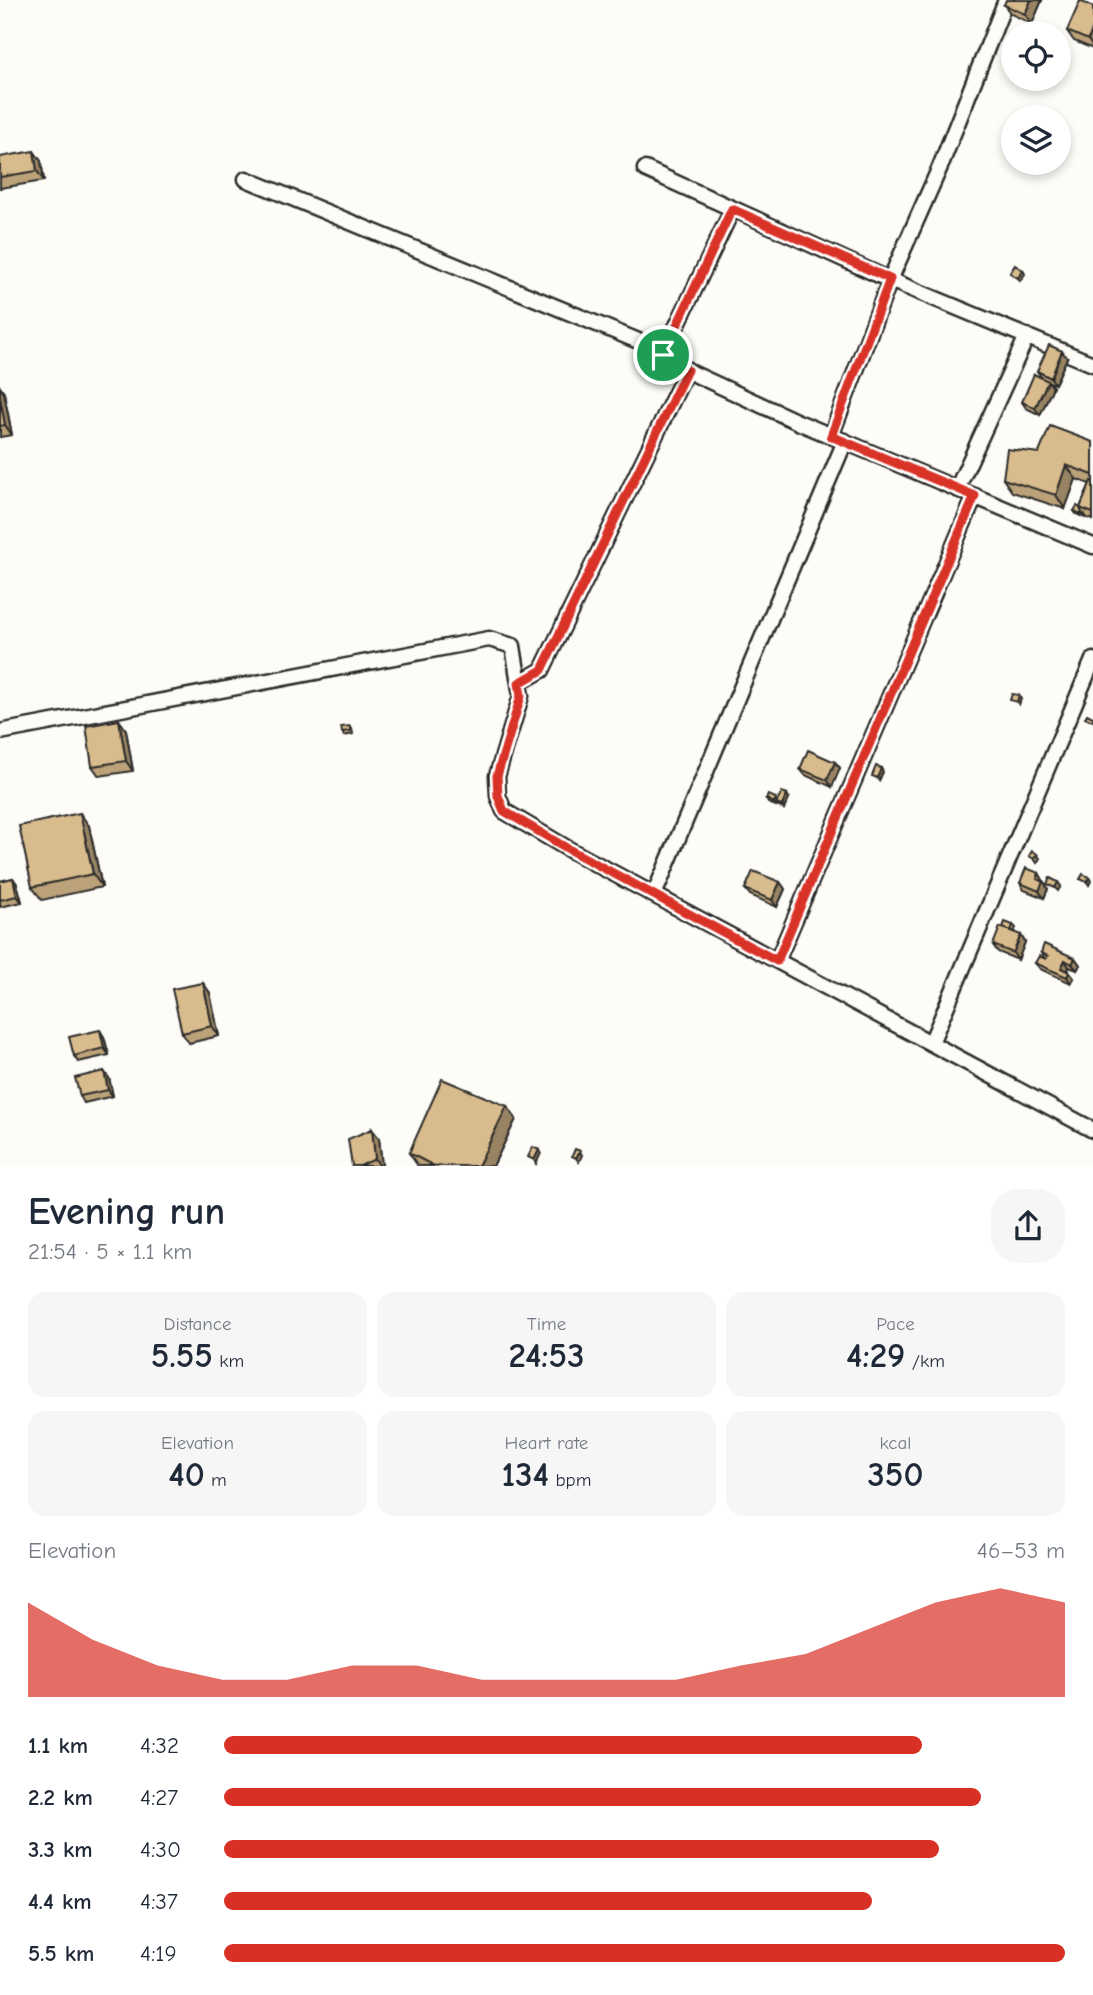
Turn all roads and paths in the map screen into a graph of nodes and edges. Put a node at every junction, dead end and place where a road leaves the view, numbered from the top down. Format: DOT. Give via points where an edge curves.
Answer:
graph roads {
  1 [pos="1006,0"];
  2 [pos="645,169"];
  3 [pos="246,179"];
  4 [pos="732,209"];
  5 [pos="890,279"];
  6 [pos="1027,336"];
  7 [pos="663,355"];
  8 [pos="1093,364"];
  9 [pos="687,370"];
  10 [pos="838,438"];
  11 [pos="957,489"];
  12 [pos="975,496"];
  13 [pos="1093,546"];
  14 [pos="1093,660"];
  15 [pos="519,683"];
  16 [pos="0,732"];
  17 [pos="654,895"];
  18 [pos="777,961"];
  19 [pos="931,1043"];
  20 [pos="1093,1130"];
  1 -- 5 [label="street"];
  2 -- 4 [label="street"];
  3 -- 7 [label="street"];
  4 -- 5 [label="street"];
  4 -- 7 [label="street"];
  5 -- 6 [label="street"];
  5 -- 10 [label="street"];
  6 -- 8 [label="street"];
  6 -- 11 [label="street"];
  7 -- 9 [label="street"];
  9 -- 10 [label="street"];
  9 -- 15 [label="street" via="542,670"];
  10 -- 11 [label="street"];
  10 -- 17 [label="street"];
  11 -- 12 [label="street"];
  12 -- 13 [label="street"];
  12 -- 18 [label="street"];
  14 -- 19 [label="street"];
  15 -- 16 [label="street" via="513,646 489,639"];
  15 -- 17 [label="street" via="521,696 497,776 504,811"];
  17 -- 18 [label="street"];
  18 -- 19 [label="street"];
  19 -- 20 [label="street"];
}
